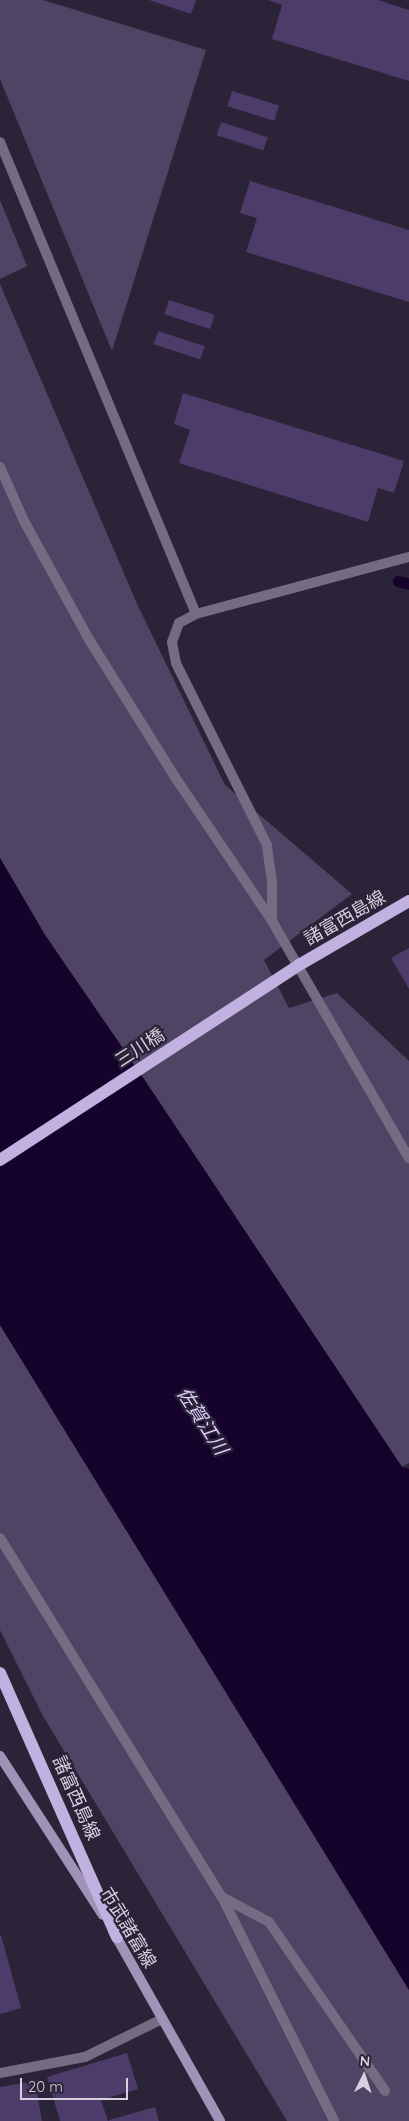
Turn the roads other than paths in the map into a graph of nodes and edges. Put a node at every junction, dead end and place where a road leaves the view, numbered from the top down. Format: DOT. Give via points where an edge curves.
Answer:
graph roads {
  1 [pos="0,142"];
  2 [pos="0,468"];
  3 [pos="409,557"];
  4 [pos="196,614"];
  5 [pos="409,901"];
  6 [pos="272,921"];
  7 [pos="298,965"];
  8 [pos="409,1158"];
  9 [pos="0,1160"];
  10 [pos="0,1538"];
  11 [pos="0,1673"];
  12 [pos="0,1756"];
  13 [pos="222,1896"];
  14 [pos="117,1937"];
  15 [pos="162,2019"];
  16 [pos="0,2073"];
  17 [pos="384,2091"];
  18 [pos="220,2121"];
  19 [pos="334,2121"];
  1 -- 4 [label="street"];
  2 -- 6 [label="street" via="24,521 90,641"];
  3 -- 4 [label="street"];
  4 -- 6 [label="street" via="179,623 172,642 176,663 267,845 272,882"];
  5 -- 7 [label="main road, 諸富西島線"];
  6 -- 7 [label="street"];
  7 -- 8 [label="street"];
  7 -- 9 [label="main road, 三川橋"];
  10 -- 13 [label="street"];
  11 -- 14 [label="main road, 諸富西島線"];
  12 -- 14 [label="main road, 市武諸富線"];
  13 -- 17 [label="street" via="269,1922"];
  13 -- 19 [label="street"];
  14 -- 15 [label="main road, 市武諸富線"];
  15 -- 16 [label="street" via="85,2057"];
  15 -- 18 [label="main road, 市武諸富線"];
}
